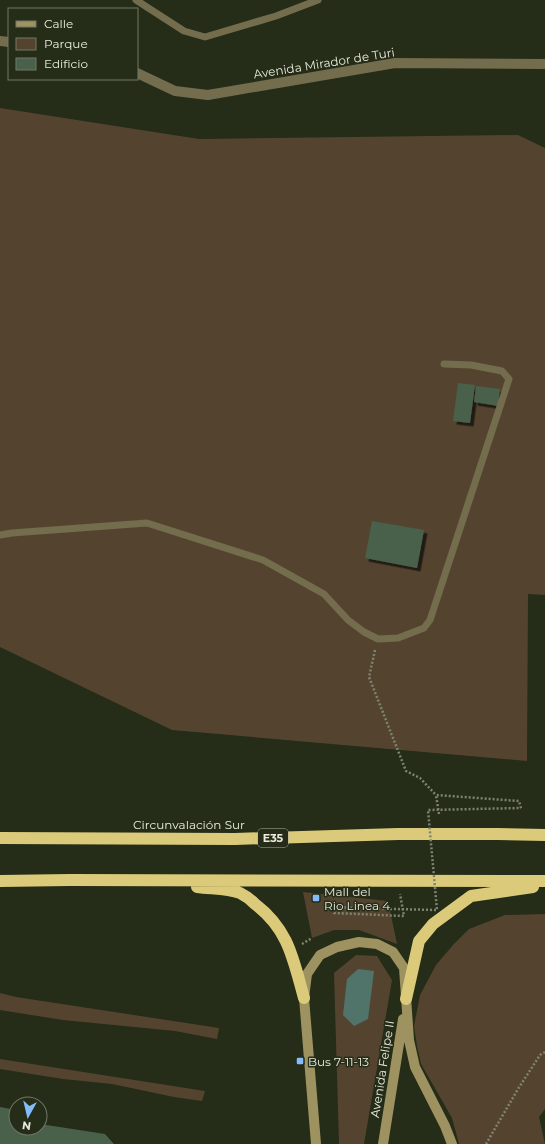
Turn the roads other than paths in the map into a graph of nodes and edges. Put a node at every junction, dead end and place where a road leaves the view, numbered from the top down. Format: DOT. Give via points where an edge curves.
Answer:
graph roads {
  1 [pos="136,0"];
  2 [pos="318,0"];
  3 [pos="545,64"];
  4 [pos="138,73"];
  5 [pos="444,364"];
  6 [pos="0,536"];
  7 [pos="545,835"];
  8 [pos="0,838"];
  9 [pos="149,880"];
  10 [pos="0,881"];
  11 [pos="545,881"];
  12 [pos="545,885"];
  13 [pos="304,998"];
  14 [pos="406,999"];
  15 [pos="316,1144"];
  16 [pos="383,1144"];
  17 [pos="452,1144"];
  1 -- 2 [label="lane" via="184,31 205,38"];
  3 -- 4 [label="street, Avenida Mirador de Turi" via="395,63 208,95 175,91"];
  5 -- 6 [label="lane" via="471,365 502,371 509,379 430,620 424,628 410,634 378,640 348,620 324,594 263,560 147,523"];
  7 -- 8 [label="highway, Circunvalación Sur / E35" via="398,834 235,839"];
  9 -- 10 [label="highway"];
  9 -- 11 [label="highway"];
  9 -- 13 [label="highway" via="227,890 240,893 252,901 279,927 288,945"];
  12 -- 14 [label="highway" via="471,896 432,924 419,941"];
  13 -- 14 [label="main road" via="307,974 320,955 337,947 359,942 377,944 393,952 404,968"];
  13 -- 15 [label="main road"];
  14 -- 16 [label="main road, Avenida Felipe II"];
  14 -- 17 [label="main road" via="409,1040 415,1067 446,1126"];
}
